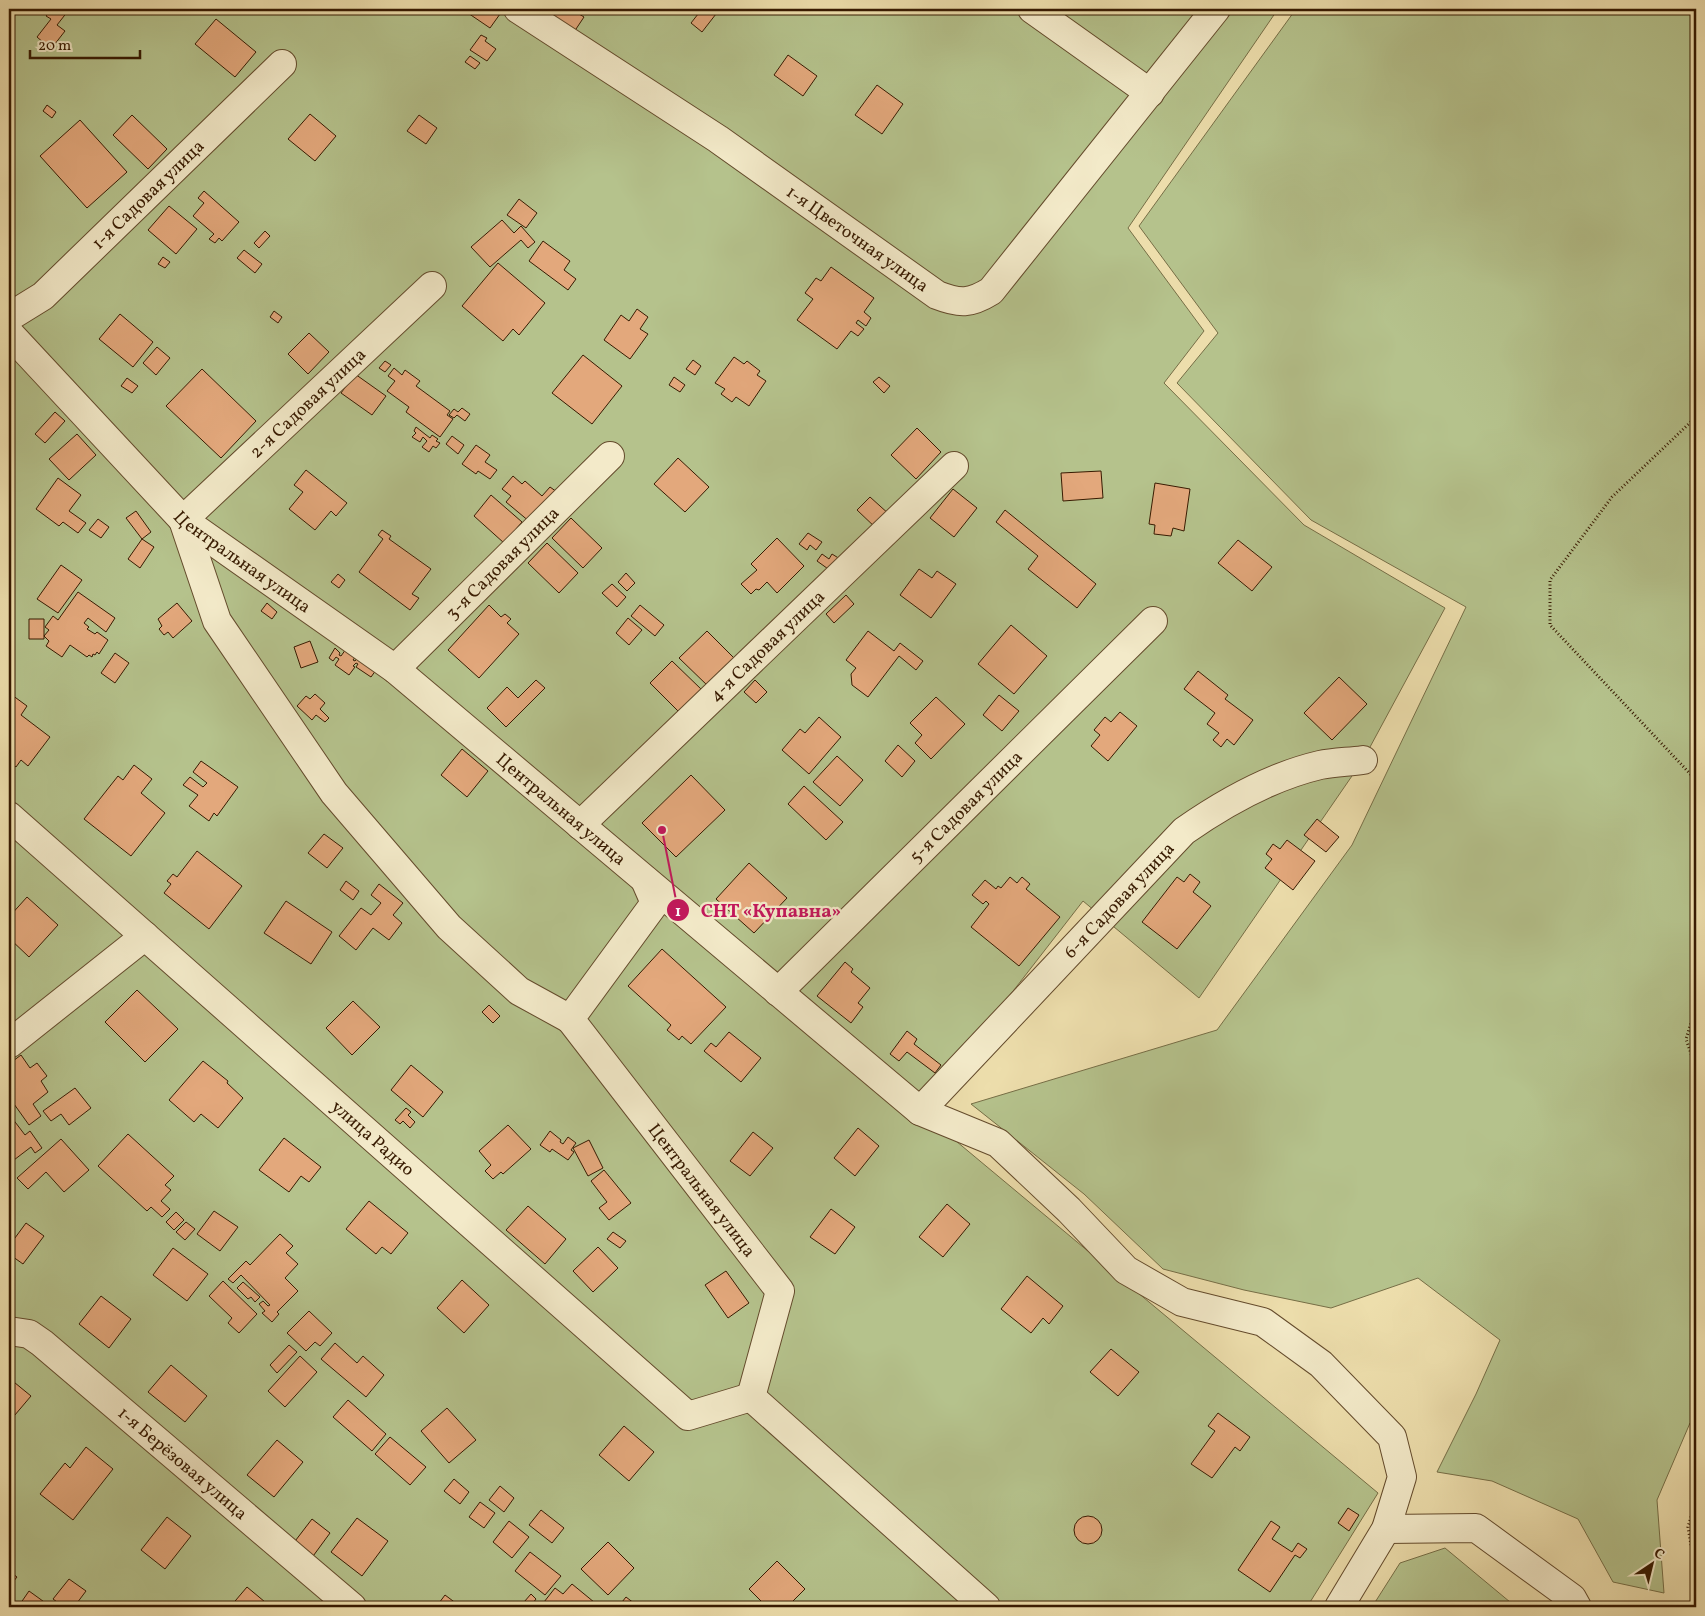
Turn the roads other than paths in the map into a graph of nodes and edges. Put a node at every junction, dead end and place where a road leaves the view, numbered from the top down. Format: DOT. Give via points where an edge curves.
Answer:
graph roads {
  1 [pos="518,9"];
  2 [pos="1032,9"];
  3 [pos="1216,9"];
  4 [pos="282,64"];
  5 [pos="1150,93"];
  6 [pos="432,286"];
  7 [pos="9,317"];
  8 [pos="9,333"];
  9 [pos="610,456"];
  10 [pos="954,466"];
  11 [pos="183,520"];
  12 [pos="1153,621"];
  13 [pos="395,669"];
  14 [pos="1363,760"];
  15 [pos="9,816"];
  16 [pos="580,825"];
  17 [pos="645,880"];
  18 [pos="145,936"];
  19 [pos="778,992"];
  20 [pos="570,1018"];
  21 [pos="9,1044"];
  22 [pos="920,1111"];
  23 [pos="9,1331"];
  24 [pos="751,1397"];
  25 [pos="1386,1529"];
  26 [pos="1577,1604"];
  27 [pos="352,1607"];
  28 [pos="986,1607"];
  29 [pos="1339,1607"];
  1 -- 5 [label="street, 1-я Цветочная улица" via="718,139 937,295 955,302 975,301 991,291"];
  2 -- 5 [label="street"];
  3 -- 5 [label="street, 1-я Цветочная улица"];
  4 -- 7 [label="street, 1-я Садовая улица" via="43,296"];
  6 -- 11 [label="street, 2-я Садовая улица"];
  8 -- 11 [label="street, Центральная улица"];
  9 -- 13 [label="street, 3-я Садовая улица"];
  10 -- 16 [label="street, 4-я Садовая улица"];
  11 -- 13 [label="street, Центральная улица"];
  11 -- 20 [label="street" via="217,621 334,793 449,927 520,990"];
  12 -- 19 [label="street, 5-я Садовая улица"];
  13 -- 16 [label="street, Центральная улица"];
  14 -- 22 [label="street, 6-я Садовая улица" via="1320,765 1281,779 1240,796 1184,831"];
  15 -- 18 [label="street, улица Радио"];
  16 -- 17 [label="street, Центральная улица"];
  17 -- 19 [label="street"];
  17 -- 20 [label="street, Центральная улица" via="655,903"];
  18 -- 21 [label="street"];
  18 -- 24 [label="street, улица Радио" via="688,1416"];
  19 -- 22 [label="street"];
  20 -- 24 [label="street, Центральная улица" via="780,1292"];
  22 -- 25 [label="street" via="998,1143 1126,1270 1182,1302 1263,1322 1321,1364 1392,1437 1402,1477"];
  23 -- 27 [label="street, 1-я Берёзовая улица" via="28,1334 42,1342"];
  24 -- 28 [label="street"];
  25 -- 26 [label="street" via="1476,1528"];
  25 -- 29 [label="street"];
}
